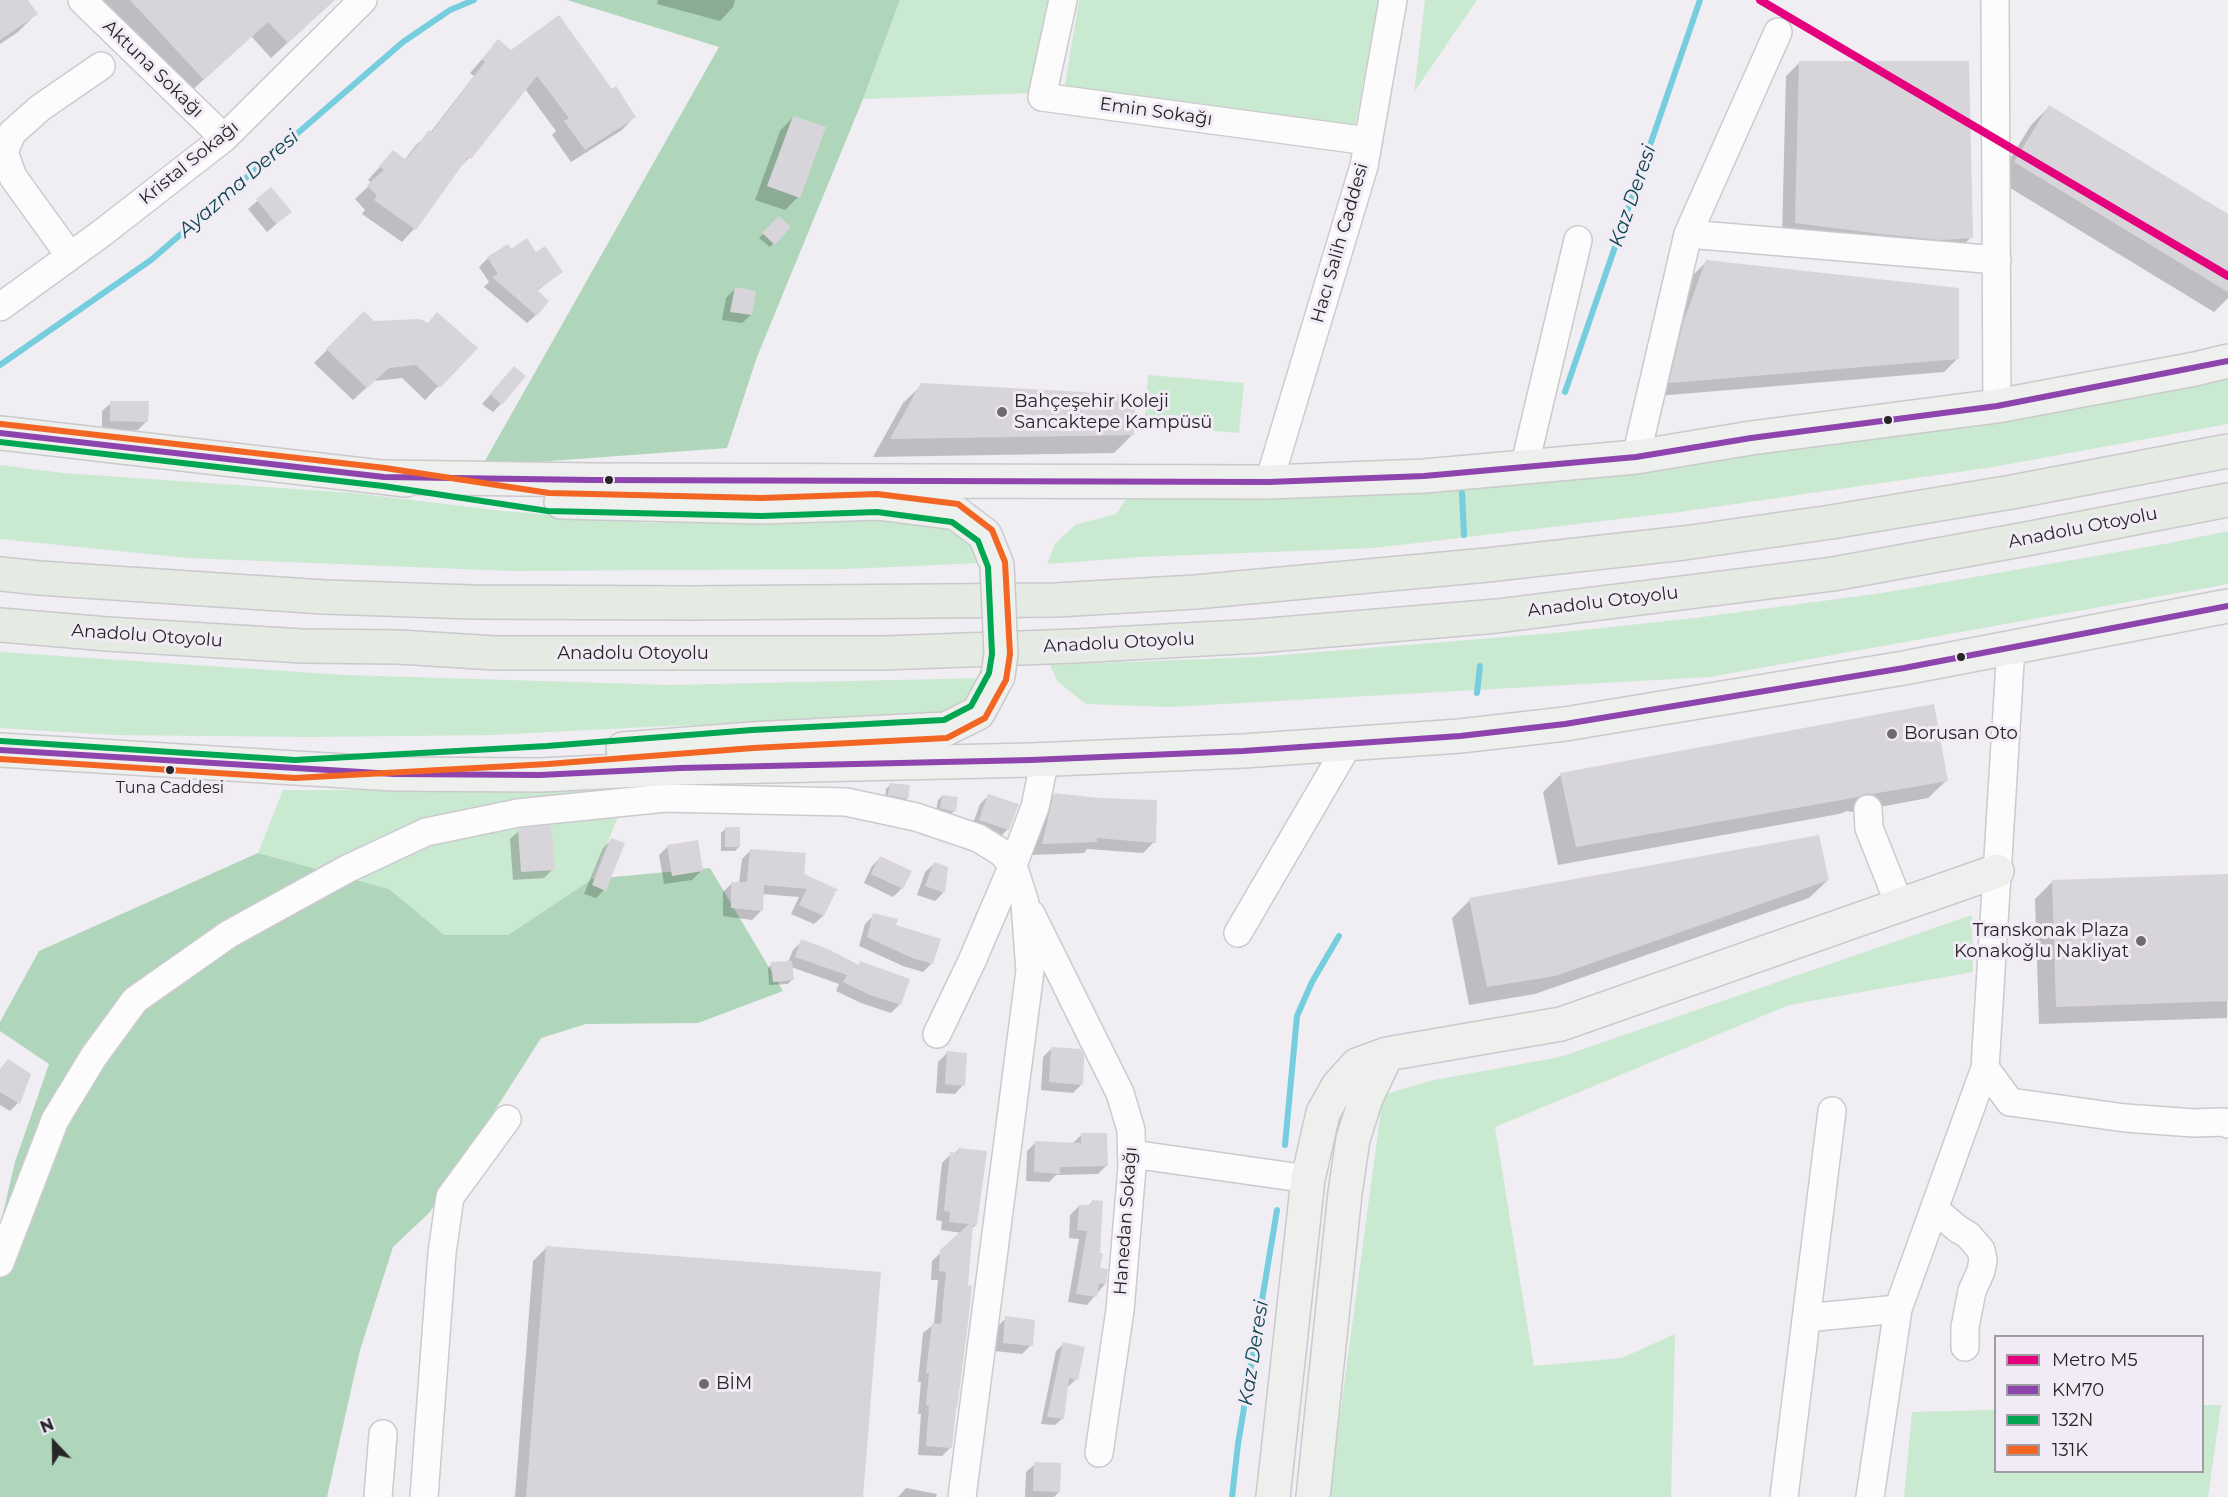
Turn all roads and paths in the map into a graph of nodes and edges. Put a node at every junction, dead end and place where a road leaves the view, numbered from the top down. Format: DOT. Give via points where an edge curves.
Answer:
graph roads {
  1 [pos="82,0"];
  2 [pos="363,0"];
  3 [pos="1064,0"];
  4 [pos="1392,0"];
  5 [pos="1995,0"];
  6 [pos="1778,32"];
  7 [pos="101,66"];
  8 [pos="224,138"];
  9 [pos="1368,141"];
  10 [pos="1688,234"];
  11 [pos="1578,240"];
  12 [pos="70,256"];
  13 [pos="1997,260"];
  14 [pos="0,307"];
  15 [pos="2228,361"];
  16 [pos="1997,406"];
  17 [pos="0,433"];
  18 [pos="2228,451"];
  19 [pos="1636,457"];
  20 [pos="1524,468"];
  21 [pos="384,477"];
  22 [pos="1269,482"];
  23 [pos="2228,500"];
  24 [pos="0,574"];
  25 [pos="2228,606"];
  26 [pos="0,625"];
  27 [pos="2011,647"];
  28 [pos="1349,743"];
  29 [pos="0,750"];
  30 [pos="1045,759"];
  31 [pos="295,769"];
  32 [pos="1868,809"];
  33 [pos="1013,865"];
  34 [pos="1997,871"];
  35 [pos="1025,903"];
  36 [pos="1900,906"];
  37 [pos="1238,933"];
  38 [pos="937,1034"];
  39 [pos="1387,1053"];
  40 [pos="1985,1068"];
  41 [pos="1832,1111"];
  42 [pos="507,1119"];
  43 [pos="2228,1124"];
  44 [pos="1132,1154"];
  45 [pos="1308,1179"];
  46 [pos="1934,1209"];
  47 [pos="0,1263"];
  48 [pos="1898,1309"];
  49 [pos="1806,1318"];
  50 [pos="1965,1347"];
  51 [pos="384,1434"];
  52 [pos="1099,1453"];
  53 [pos="378,1497"];
  54 [pos="423,1497"];
  55 [pos="962,1497"];
  56 [pos="1273,1497"];
  57 [pos="1313,1497"];
  58 [pos="1784,1497"];
  59 [pos="1870,1497"];
  1 -- 8 [label="street, Aktuna Sokağı"];
  2 -- 8 [label="street, Kristal Sokağı"];
  3 -- 9 [label="street, Emin Sokağı" via="1042,97"];
  4 -- 9 [label="street, Hacı Salih Caddesi"];
  5 -- 13 [label="street"];
  6 -- 10 [label="street"];
  7 -- 12 [label="street" via="40,108 12,134 4,152 12,177"];
  8 -- 12 [label="street, Kristal Sokağı"];
  9 -- 22 [label="street, Hacı Salih Caddesi" via="1364,166"];
  10 -- 13 [label="street"];
  10 -- 19 [label="street"];
  11 -- 20 [label="street"];
  12 -- 14 [label="street, Kristal Sokağı"];
  13 -- 16 [label="street"];
  15 -- 16 [label="main road"];
  16 -- 19 [label="main road"];
  17 -- 21 [label="main road"];
  18 -- 24 [label="highway" via="2012,492 1684,543 1195,592 1056,600 472,602 324,597"];
  19 -- 20 [label="main road"];
  20 -- 22 [label="main road"];
  21 -- 22 [label="main road"];
  21 -- 31 [label="main road, bridge" via="548,502 762,507 877,503 956,513 985,535 997,565 1001,654 998,676 978,713 946,729"];
  23 -- 26 [label="highway, Anadolu Otoyolu" via="1833,574 1497,616 1087,646 884,653 495,654 399,647 302,646"];
  25 -- 27 [label="main road"];
  27 -- 28 [label="main road" via="1565,723 1460,736"];
  27 -- 34 [label="street"];
  28 -- 30 [label="main road"];
  28 -- 37 [label="street"];
  29 -- 31 [label="main road"];
  30 -- 31 [label="main road" via="540,775"];
  30 -- 33 [label="street" via="1035,807"];
  32 -- 36 [label="street" via="1869,828"];
  33 -- 35 [label="street"];
  33 -- 38 [label="street"];
  33 -- 47 [label="street" via="978,838 916,817 846,801 665,798 519,813 426,832 347,869 229,934 135,1000 94,1056 55,1120"];
  34 -- 36 [label="main road"];
  34 -- 40 [label="street"];
  35 -- 44 [label="street, Hanedan Sokağı" via="1120,1093 1131,1130"];
  35 -- 55 [label="street" via="1030,971"];
  36 -- 39 [label="main road" via="1561,1024"];
  39 -- 45 [label="main road" via="1358,1065 1338,1086 1323,1113"];
  39 -- 57 [label="main road" via="1353,1139"];
  40 -- 43 [label="street" via="2010,1102 2125,1118"];
  40 -- 46 [label="street"];
  41 -- 49 [label="street"];
  42 -- 54 [label="street" via="450,1197 442,1252"];
  44 -- 45 [label="street"];
  44 -- 52 [label="street, Hanedan Sokağı" via="1120,1310"];
  45 -- 56 [label="main road"];
  46 -- 48 [label="street"];
  46 -- 50 [label="street" via="1981,1250 1983,1260 1972,1291"];
  48 -- 49 [label="street"];
  48 -- 59 [label="street"];
  49 -- 58 [label="street"];
  51 -- 53 [label="street"];
}
